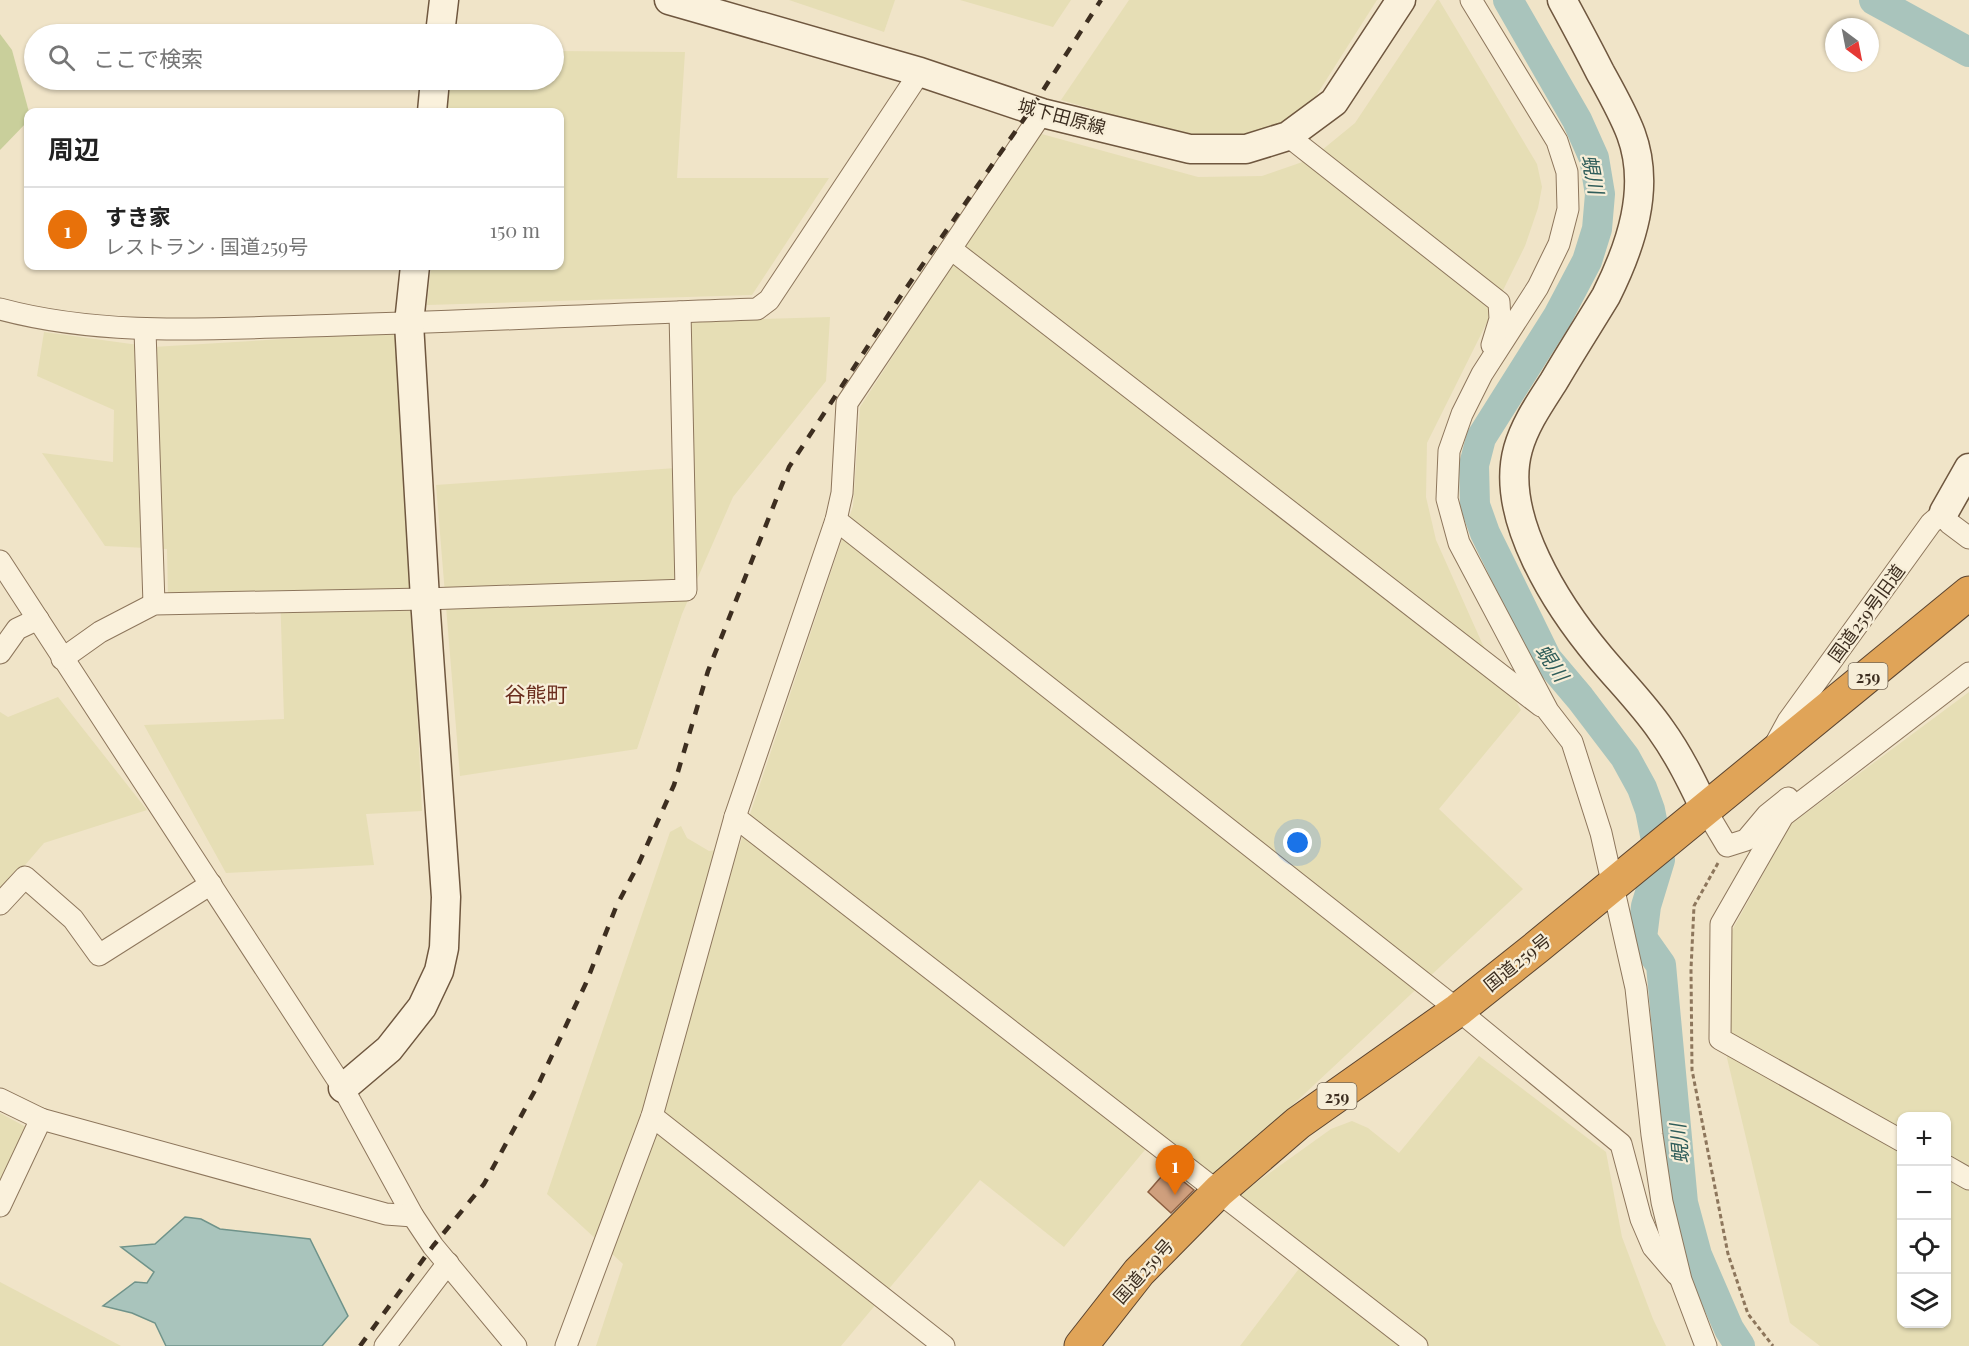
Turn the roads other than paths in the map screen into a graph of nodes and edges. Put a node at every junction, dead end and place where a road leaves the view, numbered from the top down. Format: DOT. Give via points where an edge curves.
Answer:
graph roads {
  1 [pos="444,0"];
  2 [pos="669,0"];
  3 [pos="1401,0"];
  4 [pos="1471,0"];
  5 [pos="1562,0"];
  6 [pos="441,24"];
  7 [pos="920,72"];
  8 [pos="434,90"];
  9 [pos="432,108"];
  10 [pos="1042,113"];
  11 [pos="1288,136"];
  12 [pos="951,249"];
  13 [pos="415,270"];
  14 [pos="0,309"];
  15 [pos="680,312"];
  16 [pos="409,324"];
  17 [pos="145,330"];
  18 [pos="1482,374"];
  19 [pos="1969,468"];
  20 [pos="1944,512"];
  21 [pos="836,520"];
  22 [pos="1969,538"];
  23 [pos="0,561"];
  24 [pos="1969,593"];
  25 [pos="425,599"];
  26 [pos="154,604"];
  27 [pos="38,619"];
  28 [pos="9,628"];
  29 [pos="0,653"];
  30 [pos="62,659"];
  31 [pos="1969,673"];
  32 [pos="1548,711"];
  33 [pos="1858,757"];
  34 [pos="1767,760"];
  35 [pos="1705,809"];
  36 [pos="735,818"];
  37 [pos="1617,880"];
  38 [pos="211,884"];
  39 [pos="0,904"];
  40 [pos="1458,1010"];
  41 [pos="343,1088"];
  42 [pos="0,1099"];
  43 [pos="652,1116"];
  44 [pos="41,1119"];
  45 [pos="1897,1138"];
  46 [pos="1951,1168"];
  47 [pos="1969,1179"];
  48 [pos="1219,1191"];
  49 [pos="0,1206"];
  50 [pos="413,1216"];
  51 [pos="448,1263"];
  52 [pos="1681,1280"];
  53 [pos="385,1346"];
  54 [pos="516,1346"];
  55 [pos="566,1346"];
  56 [pos="944,1346"];
  57 [pos="1081,1346"];
  58 [pos="1417,1346"];
  59 [pos="1706,1346"];
  1 -- 6 [label="street"];
  2 -- 7 [label="street, 城下田原線"];
  3 -- 11 [label="street, 城下田原線" via="1334,102"];
  4 -- 18 [label="street" via="1557,141 1568,172 1568,209 1559,244 1538,287"];
  5 -- 35 [label="street" via="1631,134 1638,160 1640,194 1634,226 1617,274 1527,425 1518,451 1518,514 1555,595 1661,730"];
  7 -- 10 [label="street, 城下田原線"];
  7 -- 15 [label="street" via="769,300 758,309"];
  8 -- 9 [label="street"];
  10 -- 11 [label="street, 城下田原線" via="1190,149 1246,149"];
  10 -- 12 [label="street"];
  11 -- 18 [label="street" via="1499,302 1500,319"];
  12 -- 21 [label="street" via="847,404 842,493"];
  12 -- 32 [label="street"];
  13 -- 16 [label="street"];
  14 -- 17 [label="street"];
  15 -- 16 [label="street"];
  15 -- 25 [label="street" via="686,590"];
  16 -- 17 [label="street"];
  16 -- 25 [label="street"];
  17 -- 26 [label="street"];
  18 -- 32 [label="street" via="1449,451 1448,499 1459,543"];
  19 -- 20 [label="street, 国道259号旧道"];
  20 -- 22 [label="street" via="1949,523"];
  20 -- 34 [label="street, 国道259号旧道" via="1931,523 1788,721"];
  21 -- 36 [label="street"];
  21 -- 40 [label="street"];
  23 -- 27 [label="street"];
  24 -- 34 [label="highway, 国道259号 / 259"];
  25 -- 26 [label="street"];
  25 -- 41 [label="street" via="446,897 444,948 439,971 422,1007 389,1048"];
  26 -- 30 [label="street" via="100,632"];
  27 -- 28 [label="street"];
  27 -- 30 [label="street"];
  28 -- 29 [label="street"];
  30 -- 38 [label="street"];
  31 -- 33 [label="street"];
  32 -- 37 [label="street" via="1572,742"];
  33 -- 35 [label="street" via="1843,752 1767,815 1746,840 1727,846"];
  33 -- 45 [label="street" via="1783,816 1721,924 1720,1039"];
  34 -- 35 [label="highway, 国道259号 / 259"];
  35 -- 37 [label="highway, 国道259号 / 259"];
  36 -- 43 [label="street"];
  36 -- 48 [label="street"];
  37 -- 40 [label="highway, 国道259号 / 259"];
  37 -- 52 [label="street" via="1636,988 1662,1202"];
  38 -- 39 [label="street" via="99,955 73,919 25,877"];
  38 -- 41 [label="street"];
  40 -- 48 [label="highway, 国道259号 / 259" via="1298,1124"];
  40 -- 52 [label="street" via="1621,1144 1641,1219 1653,1247"];
  41 -- 50 [label="street"];
  42 -- 44 [label="street"];
  43 -- 55 [label="street"];
  43 -- 56 [label="street"];
  44 -- 49 [label="street"];
  44 -- 50 [label="street" via="386,1214"];
  46 -- 47 [label="street"];
  48 -- 57 [label="highway, 国道259号 / 259" via="1139,1272"];
  48 -- 58 [label="street"];
  50 -- 51 [label="street"];
  51 -- 53 [label="street"];
  51 -- 54 [label="street"];
  52 -- 59 [label="street"];
}
